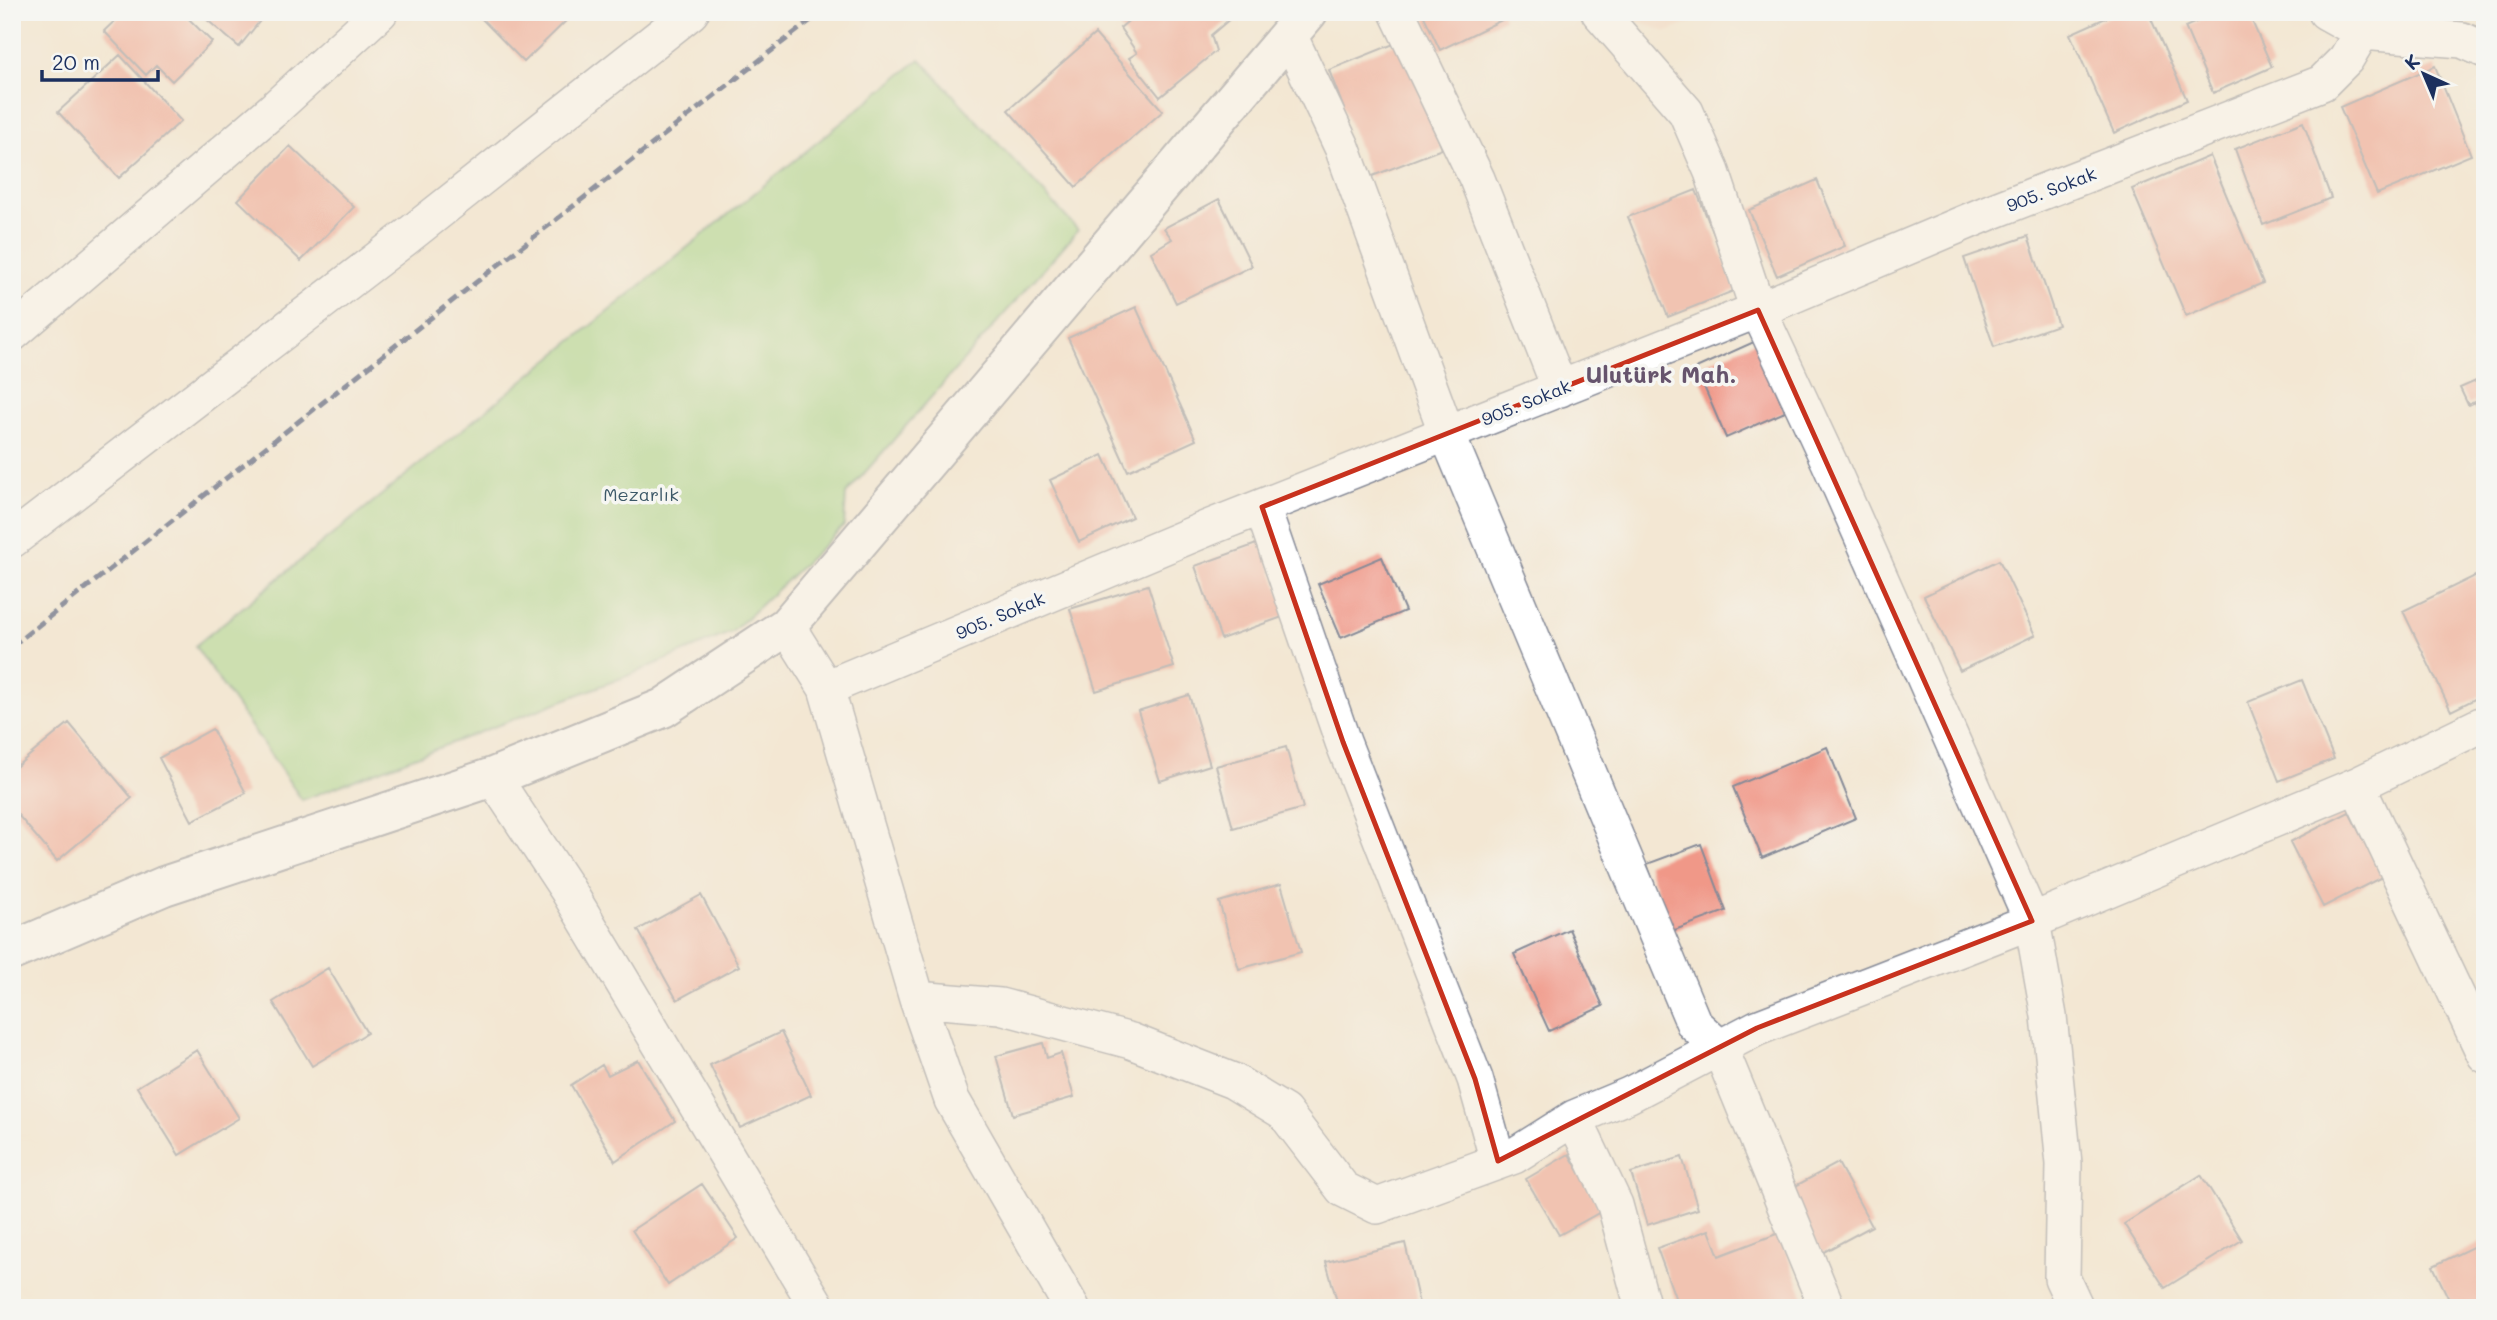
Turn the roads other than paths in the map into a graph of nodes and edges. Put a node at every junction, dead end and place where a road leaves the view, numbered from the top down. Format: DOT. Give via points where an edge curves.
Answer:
graph roads {
  1 [pos="380,12"];
  2 [pos="691,12"];
  3 [pos="1397,12"];
  4 [pos="1599,12"];
  5 [pos="2326,12"];
  6 [pos="1299,23"];
  7 [pos="2361,32"];
  8 [pos="2485,50"];
  9 [pos="1758,310"];
  10 [pos="12,334"];
  11 [pos="1560,388"];
  12 [pos="1447,434"];
  13 [pos="1262,507"];
  14 [pos="12,540"];
  15 [pos="787,626"];
  16 [pos="826,688"];
  17 [pos="2485,723"];
  18 [pos="492,777"];
  19 [pos="2357,785"];
  20 [pos="2032,920"];
  21 [pos="12,951"];
  22 [pos="917,999"];
  23 [pos="1720,1048"];
  24 [pos="2485,1055"];
  25 [pos="1574,1118"];
  26 [pos="1499,1161"];
  27 [pos="818,1308"];
  28 [pos="1072,1308"];
  29 [pos="1643,1308"];
  30 [pos="1827,1308"];
  31 [pos="2076,1308"];
  1 -- 10 [label="street"];
  2 -- 14 [label="street"];
  3 -- 11 [label="street" via="1476,179"];
  4 -- 9 [label="street" via="1686,112 1712,172"];
  5 -- 7 [label="street"];
  6 -- 12 [label="street"];
  6 -- 15 [label="street"];
  7 -- 8 [label="street" via="2462,40"];
  7 -- 9 [label="street, 905. Sokak" via="2346,59 2322,83 1988,213"];
  9 -- 11 [label="street, 905. Sokak"];
  9 -- 20 [label="street"];
  11 -- 12 [label="street, 905. Sokak"];
  12 -- 13 [label="street, 905. Sokak"];
  12 -- 23 [label="street" via="1694,1024"];
  13 -- 16 [label="street, 905. Sokak"];
  13 -- 26 [label="street" via="1343,742 1475,1079"];
  15 -- 16 [label="street"];
  15 -- 18 [label="street" via="663,708"];
  16 -- 22 [label="street"];
  17 -- 19 [label="street"];
  18 -- 21 [label="street" via="164,886"];
  18 -- 27 [label="street" via="567,889"];
  19 -- 20 [label="street"];
  19 -- 24 [label="street"];
  20 -- 23 [label="street" via="1757,1028"];
  20 -- 31 [label="street" via="2049,1016 2064,1164 2062,1278"];
  22 -- 26 [label="street" via="1000,1006 1131,1041 1233,1081 1284,1112 1343,1189 1377,1206"];
  22 -- 28 [label="street" via="952,1100"];
  23 -- 25 [label="street"];
  23 -- 30 [label="street"];
  25 -- 26 [label="street"];
  25 -- 29 [label="street" via="1615,1205"];
}
